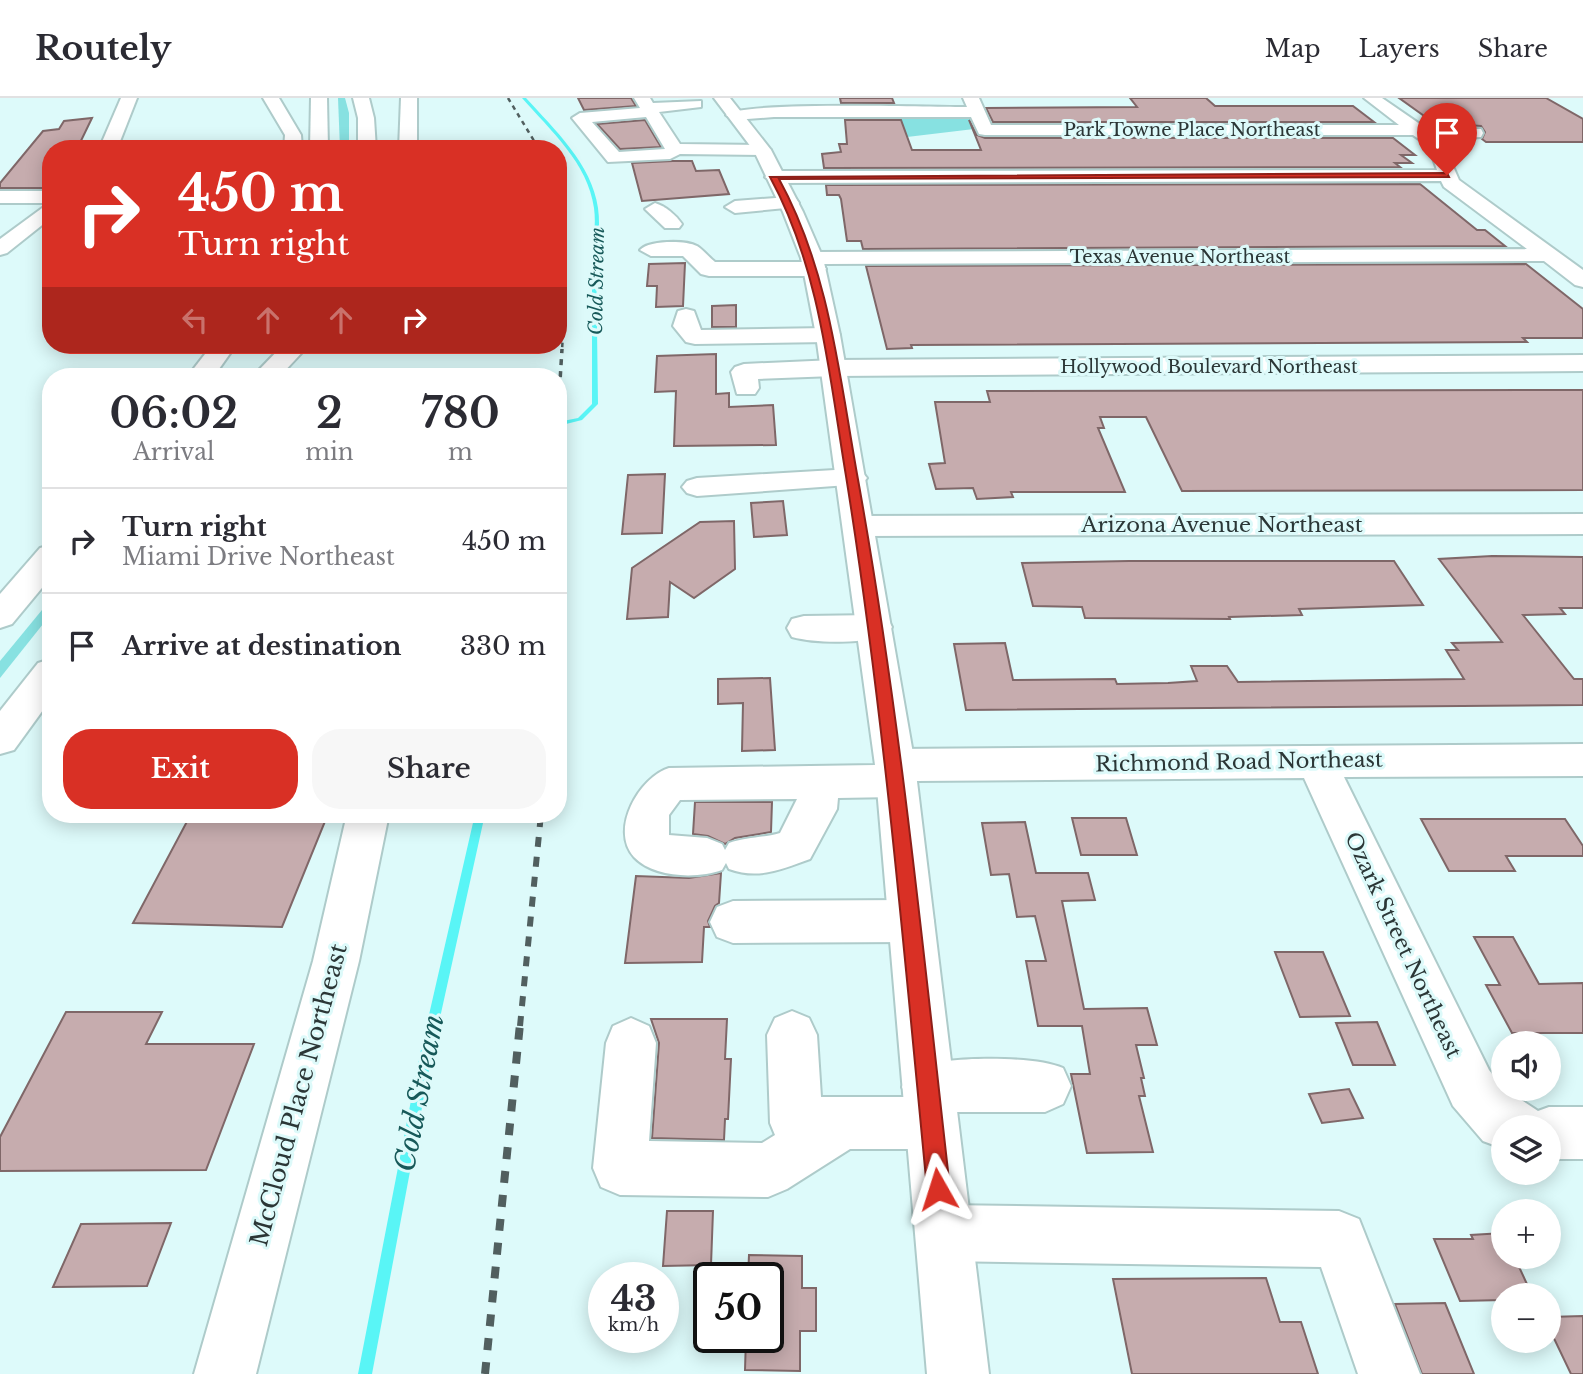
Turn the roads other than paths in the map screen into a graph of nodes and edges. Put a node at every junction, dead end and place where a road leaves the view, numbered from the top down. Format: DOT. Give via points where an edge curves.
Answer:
graph roads {
  1 [pos="129,98"];
  2 [pos="271,98"];
  3 [pos="319,98"];
  4 [pos="361,98"];
  5 [pos="409,98"];
  6 [pos="691,98"];
  7 [pos="1372,98"];
  8 [pos="646,104"];
  9 [pos="819,105"];
  10 [pos="888,105"];
  11 [pos="974,105"];
  12 [pos="1390,110"];
  13 [pos="1418,110"];
  14 [pos="794,127"];
  15 [pos="1422,132"];
  16 [pos="824,133"];
  17 [pos="762,134"];
  18 [pos="1475,134"];
  19 [pos="112,140"];
  20 [pos="293,140"];
  21 [pos="319,140"];
  22 [pos="367,140"];
  23 [pos="408,140"];
  24 [pos="675,149"];
  25 [pos="1447,175"];
  26 [pos="0,197"];
  27 [pos="42,197"];
  28 [pos="655,209"];
  29 [pos="736,209"];
  30 [pos="42,215"];
  31 [pos="672,224"];
  32 [pos="0,249"];
  33 [pos="650,250"];
  34 [pos="1548,255"];
  35 [pos="813,263"];
  36 [pos="1583,280"];
  37 [pos="687,316"];
  38 [pos="831,352"];
  39 [pos="288,354"];
  40 [pos="1583,363"];
  41 [pos="275,368"];
  42 [pos="744,372"];
  43 [pos="852,478"];
  44 [pos="697,487"];
  45 [pos="1583,524"];
  46 [pos="860,526"];
  47 [pos="42,548"];
  48 [pos="42,566"];
  49 [pos="0,583"];
  50 [pos="0,616"];
  51 [pos="875,627"];
  52 [pos="804,628"];
  53 [pos="42,684"];
  54 [pos="0,739"];
  55 [pos="1583,760"];
  56 [pos="1316,761"];
  57 [pos="896,773"];
  58 [pos="820,782"];
  59 [pos="366,823"];
  60 [pos="911,921"];
  61 [pos="733,922"];
  62 [pos="792,1035"];
  63 [pos="631,1043"];
  64 [pos="1045,1086"];
  65 [pos="930,1105"];
  66 [pos="1506,1115"];
  67 [pos="843,1123"];
  68 [pos="1561,1131"];
  69 [pos="1583,1133"];
  70 [pos="944,1233"];
  71 [pos="225,1374"];
  72 [pos="958,1374"];
  73 [pos="1389,1374"];
  1 -- 19 [label="main road"];
  2 -- 20 [label="main road"];
  3 -- 21 [label="main road"];
  4 -- 22 [label="main road"];
  5 -- 23 [label="main road"];
  6 -- 8 [label="main road" via="695,104"];
  7 -- 12 [label="main road"];
  8 -- 24 [label="main road"];
  8 -- 24 [label="main road" via="580,118 614,158 670,154"];
  9 -- 10 [label="main road" via="861,116"];
  9 -- 16 [label="main road"];
  9 -- 17 [label="main road"];
  10 -- 11 [label="main road"];
  11 -- 15 [label="main road, Park Towne Place Northeast" via="985,130"];
  12 -- 13 [label="main road"];
  12 -- 15 [label="main road"];
  14 -- 17 [label="main road"];
  15 -- 18 [label="main road"];
  15 -- 25 [label="main road" via="1437,144"];
  17 -- 24 [label="main road"];
  17 -- 25 [label="main road"];
  17 -- 29 [label="main road"];
  17 -- 35 [label="main road"];
  25 -- 34 [label="main road" via="1451,183"];
  26 -- 27 [label="main road"];
  28 -- 31 [label="main road"];
  30 -- 32 [label="main road"];
  33 -- 35 [label="main road, Texas Avenue Northeast" via="689,250 709,269"];
  34 -- 35 [label="main road, Texas Avenue Northeast"];
  34 -- 36 [label="main road"];
  35 -- 38 [label="main road"];
  37 -- 38 [label="main road" via="685,326 695,337"];
  38 -- 40 [label="main road, Hollywood Boulevard Northeast"];
  38 -- 42 [label="main road"];
  38 -- 43 [label="main road"];
  39 -- 41 [label="main road"];
  43 -- 44 [label="main road"];
  43 -- 46 [label="main road"];
  45 -- 46 [label="main road, Arizona Avenue Northeast"];
  46 -- 51 [label="main road"];
  47 -- 49 [label="main road"];
  48 -- 50 [label="main road"];
  51 -- 52 [label="main road"];
  51 -- 57 [label="main road"];
  53 -- 54 [label="main road"];
  55 -- 56 [label="main road, Richmond Road Northeast"];
  56 -- 57 [label="main road, Richmond Road Northeast"];
  56 -- 66 [label="main road, Ozark Street Northeast" via="1471,1088"];
  57 -- 58 [label="main road, Richmond Road Northeast"];
  57 -- 60 [label="main road"];
  58 -- 58 [label="main road, Richmond Road Northeast" via="816,809 795,846 765,856 726,857 663,854 648,843 648,811 669,783"];
  59 -- 71 [label="main road, McCloud Place Northeast" via="336,961"];
  60 -- 61 [label="main road"];
  60 -- 65 [label="main road"];
  62 -- 67 [label="main road" via="796,1123"];
  63 -- 67 [label="main road" via="620,1168 768,1170"];
  64 -- 65 [label="main road"];
  65 -- 67 [label="main road"];
  65 -- 70 [label="main road"];
  68 -- 69 [label="main road"];
  70 -- 72 [label="main road"];
  70 -- 73 [label="main road" via="1339,1239"];
}
